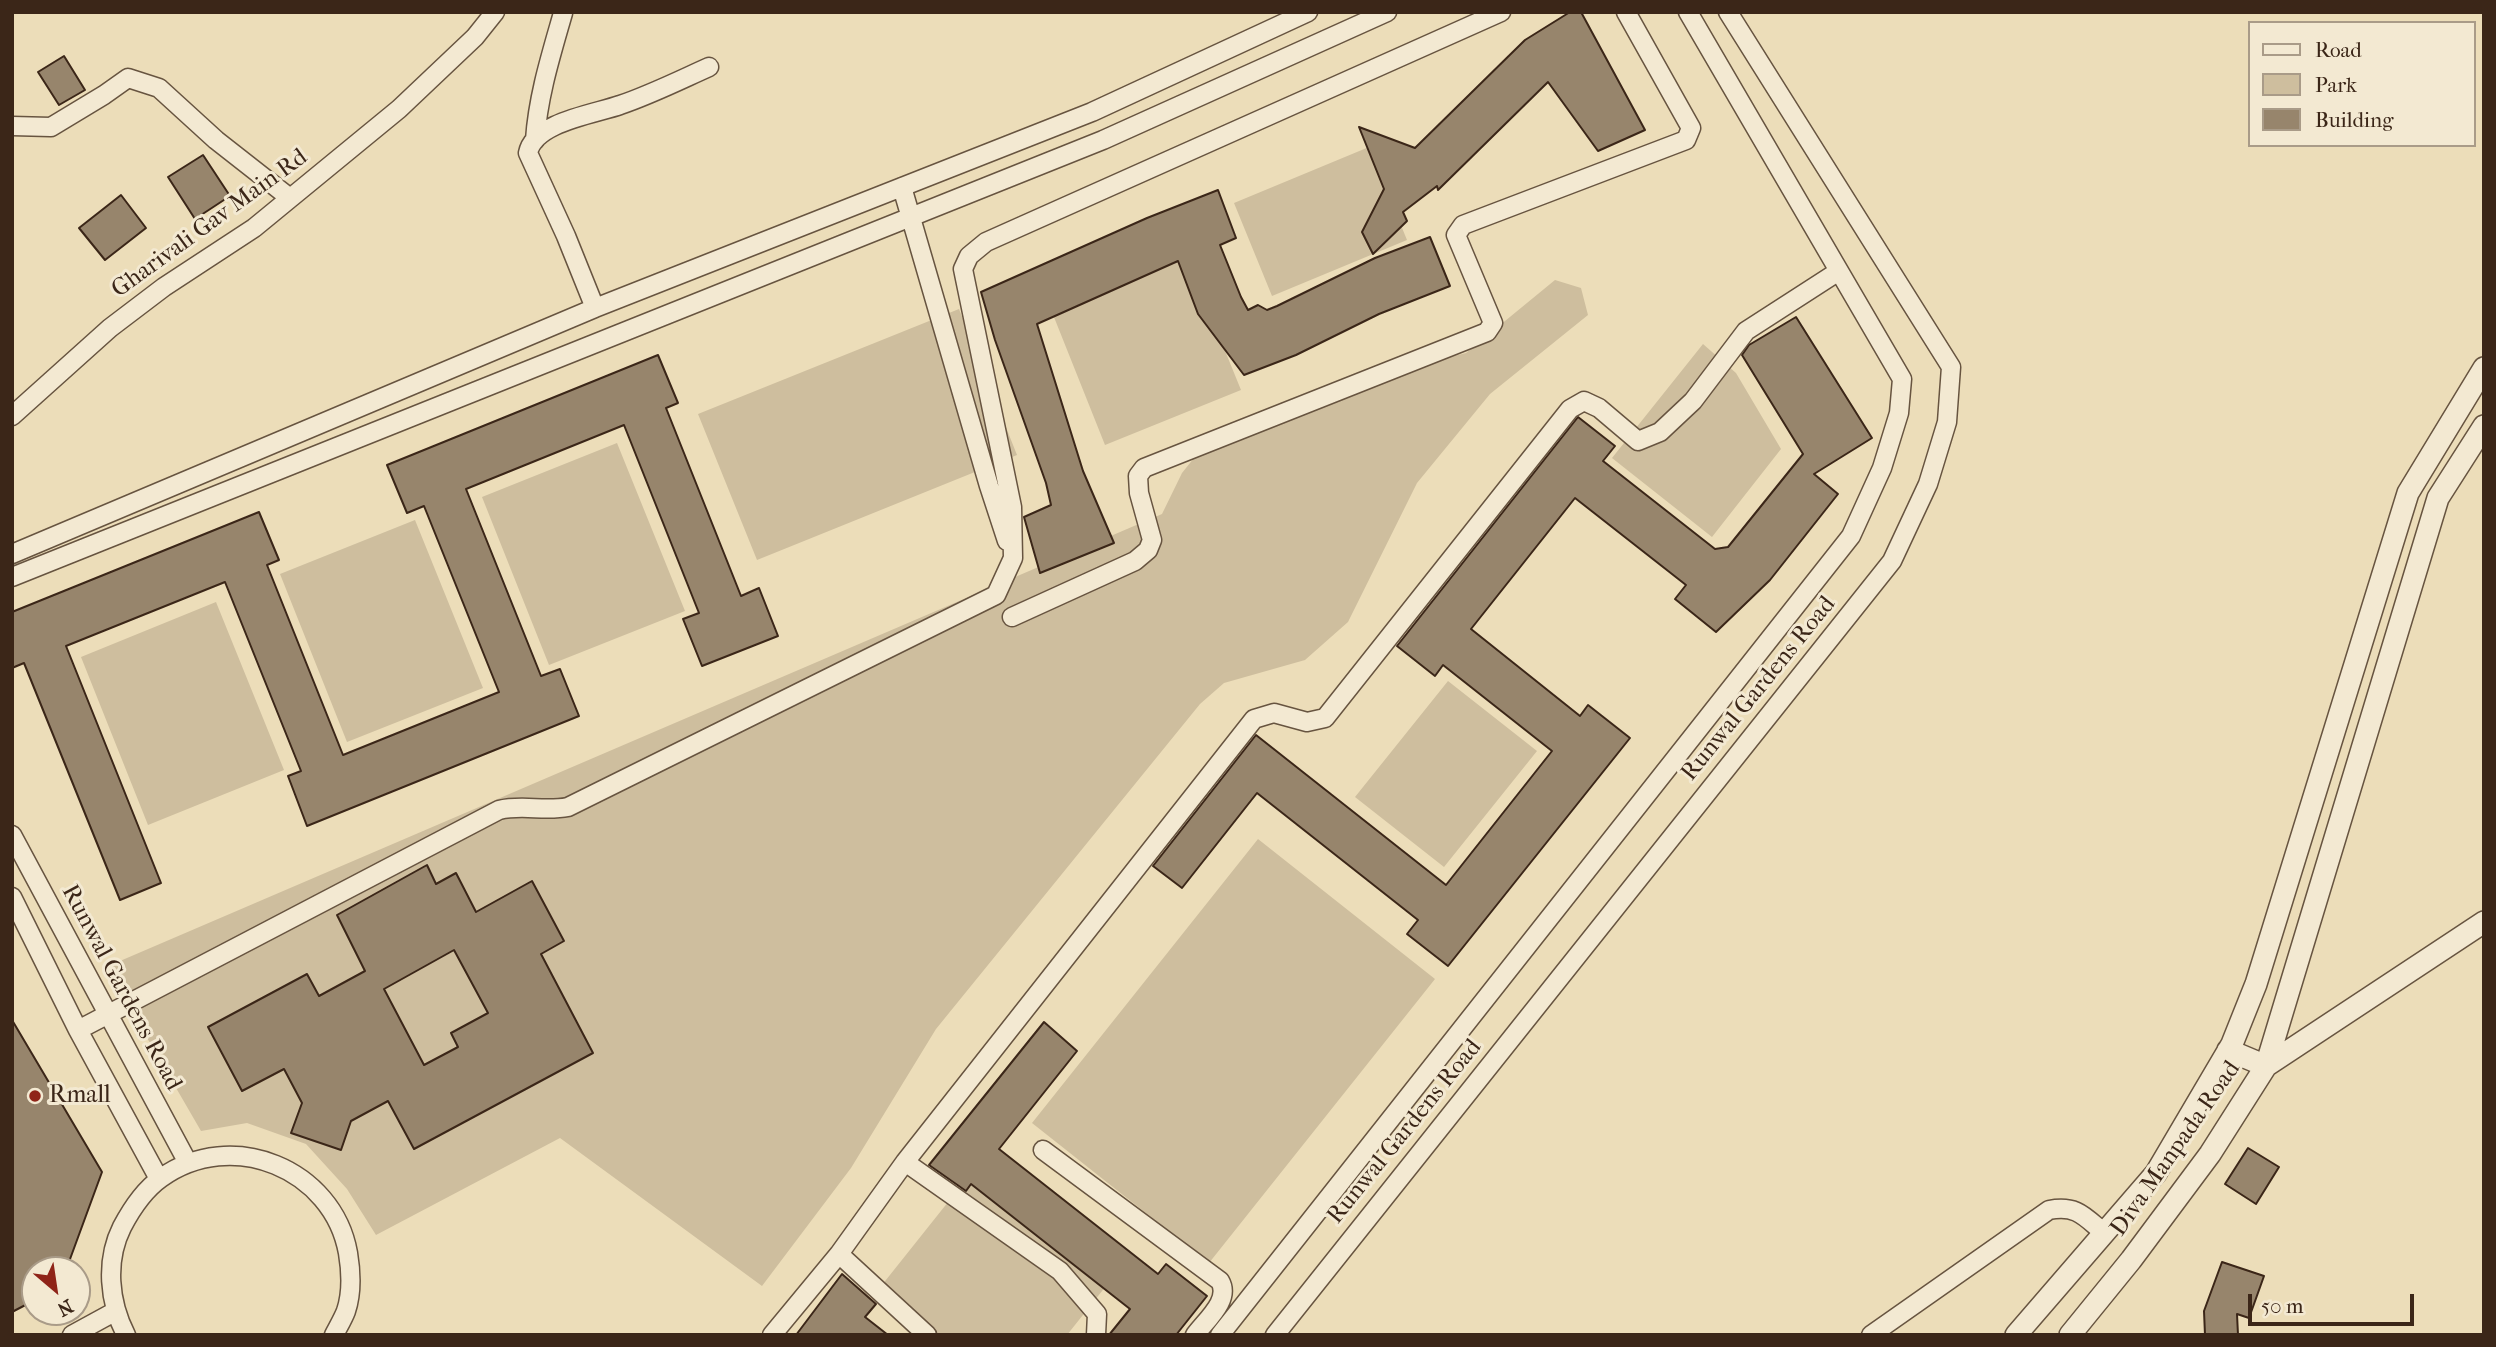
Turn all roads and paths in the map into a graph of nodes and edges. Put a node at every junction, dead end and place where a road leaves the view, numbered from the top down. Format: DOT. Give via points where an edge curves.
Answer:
graph roads {
  1 [pos="495,12"];
  2 [pos="1308,12"];
  3 [pos="1387,12"];
  4 [pos="1501,12"];
  5 [pos="1626,12"];
  6 [pos="1688,12"];
  7 [pos="1728,12"];
  8 [pos="563,13"];
  9 [pos="709,67"];
  10 [pos="12,126"];
  11 [pos="535,140"];
  12 [pos="902,187"];
  13 [pos="290,198"];
  14 [pos="912,215"];
  15 [pos="1839,271"];
  16 [pos="595,308"];
  17 [pos="2484,368"];
  18 [pos="12,416"];
  19 [pos="2484,426"];
  20 [pos="12,554"];
  21 [pos="1013,558"];
  22 [pos="12,577"];
  23 [pos="1012,617"];
  24 [pos="12,835"];
  25 [pos="12,897"];
  26 [pos="2484,922"];
  27 [pos="108,1015"];
  28 [pos="78,1030"];
  29 [pos="2228,1050"];
  30 [pos="2266,1066"];
  31 [pos="1043,1150"];
  32 [pos="905,1162"];
  33 [pos="188,1163"];
  34 [pos="159,1179"];
  35 [pos="2104,1233"];
  36 [pos="839,1254"];
  37 [pos="116,1311"];
  38 [pos="72,1335"];
  39 [pos="126,1335"];
  40 [pos="334,1335"];
  41 [pos="772,1335"];
  42 [pos="927,1335"];
  43 [pos="1096,1335"];
  44 [pos="1195,1335"];
  45 [pos="1220,1335"];
  46 [pos="1275,1335"];
  47 [pos="1871,1335"];
  48 [pos="2016,1335"];
  49 [pos="2070,1335"];
  1 -- 13 [label="street, Gharivali Gav Main Rd" via="399,109"];
  2 -- 12 [label="street" via="1092,112"];
  3 -- 14 [label="street" via="1103,140"];
  4 -- 21 [label="street" via="986,242 969,256 962,269 1012,507"];
  5 -- 23 [label="street" via="1691,128 1686,141 1463,225 1456,235 1493,323 1487,332 1144,468 1138,476 1152,540 1148,550 1135,561"];
  6 -- 15 [label="street, Runwal Gardens Road"];
  7 -- 46 [label="street, Runwal Gardens Road" via="1951,367 1947,422 1928,484 1892,561"];
  8 -- 11 [label="street"];
  9 -- 11 [label="street" via="618,106 573,118"];
  10 -- 13 [label="street" via="51,127 128,78 159,88"];
  11 -- 16 [label="street" via="528,153"];
  12 -- 14 [label="street"];
  12 -- 16 [label="street"];
  13 -- 18 [label="street, Gharivali Gav Main Rd" via="110,328"];
  14 -- 21 [label="street"];
  14 -- 22 [label="street"];
  15 -- 32 [label="street" via="1746,331 1693,401 1660,432 1638,441 1584,401 1570,408 1325,718 1307,722 1275,713 1254,719"];
  15 -- 45 [label="street, Runwal Gardens Road" via="1902,379 1899,413 1882,468 1851,536"];
  16 -- 20 [label="street"];
  17 -- 29 [label="street" via="2408,493 2256,984"];
  19 -- 30 [label="street" via="2438,498"];
  21 -- 27 [label="street" via="996,595 568,807 499,810"];
  24 -- 27 [label="street, Runwal Gardens Road"];
  25 -- 28 [label="street"];
  26 -- 30 [label="street, Diva Manpada Road"];
  27 -- 28 [label="street"];
  27 -- 33 [label="street, Runwal Gardens Road"];
  28 -- 34 [label="street"];
  29 -- 30 [label="street"];
  29 -- 35 [label="street" via="2156,1173"];
  30 -- 49 [label="street, Diva Manpada Road" via="2210,1154"];
  31 -- 44 [label="street" via="1220,1281 1223,1299"];
  32 -- 36 [label="street"];
  32 -- 43 [label="street" via="1060,1272 1097,1314"];
  33 -- 34 [label="street"];
  33 -- 40 [label="street" via="225,1155 263,1159 298,1175 326,1201 345,1234 351,1272 346,1310"];
  34 -- 37 [label="street" via="133,1206 117,1238 110,1275"];
  35 -- 47 [label="street" via="2066,1207 2049,1210"];
  35 -- 48 [label="street"];
  36 -- 41 [label="street"];
  36 -- 42 [label="street"];
  37 -- 38 [label="street"];
  37 -- 39 [label="street"];
}
